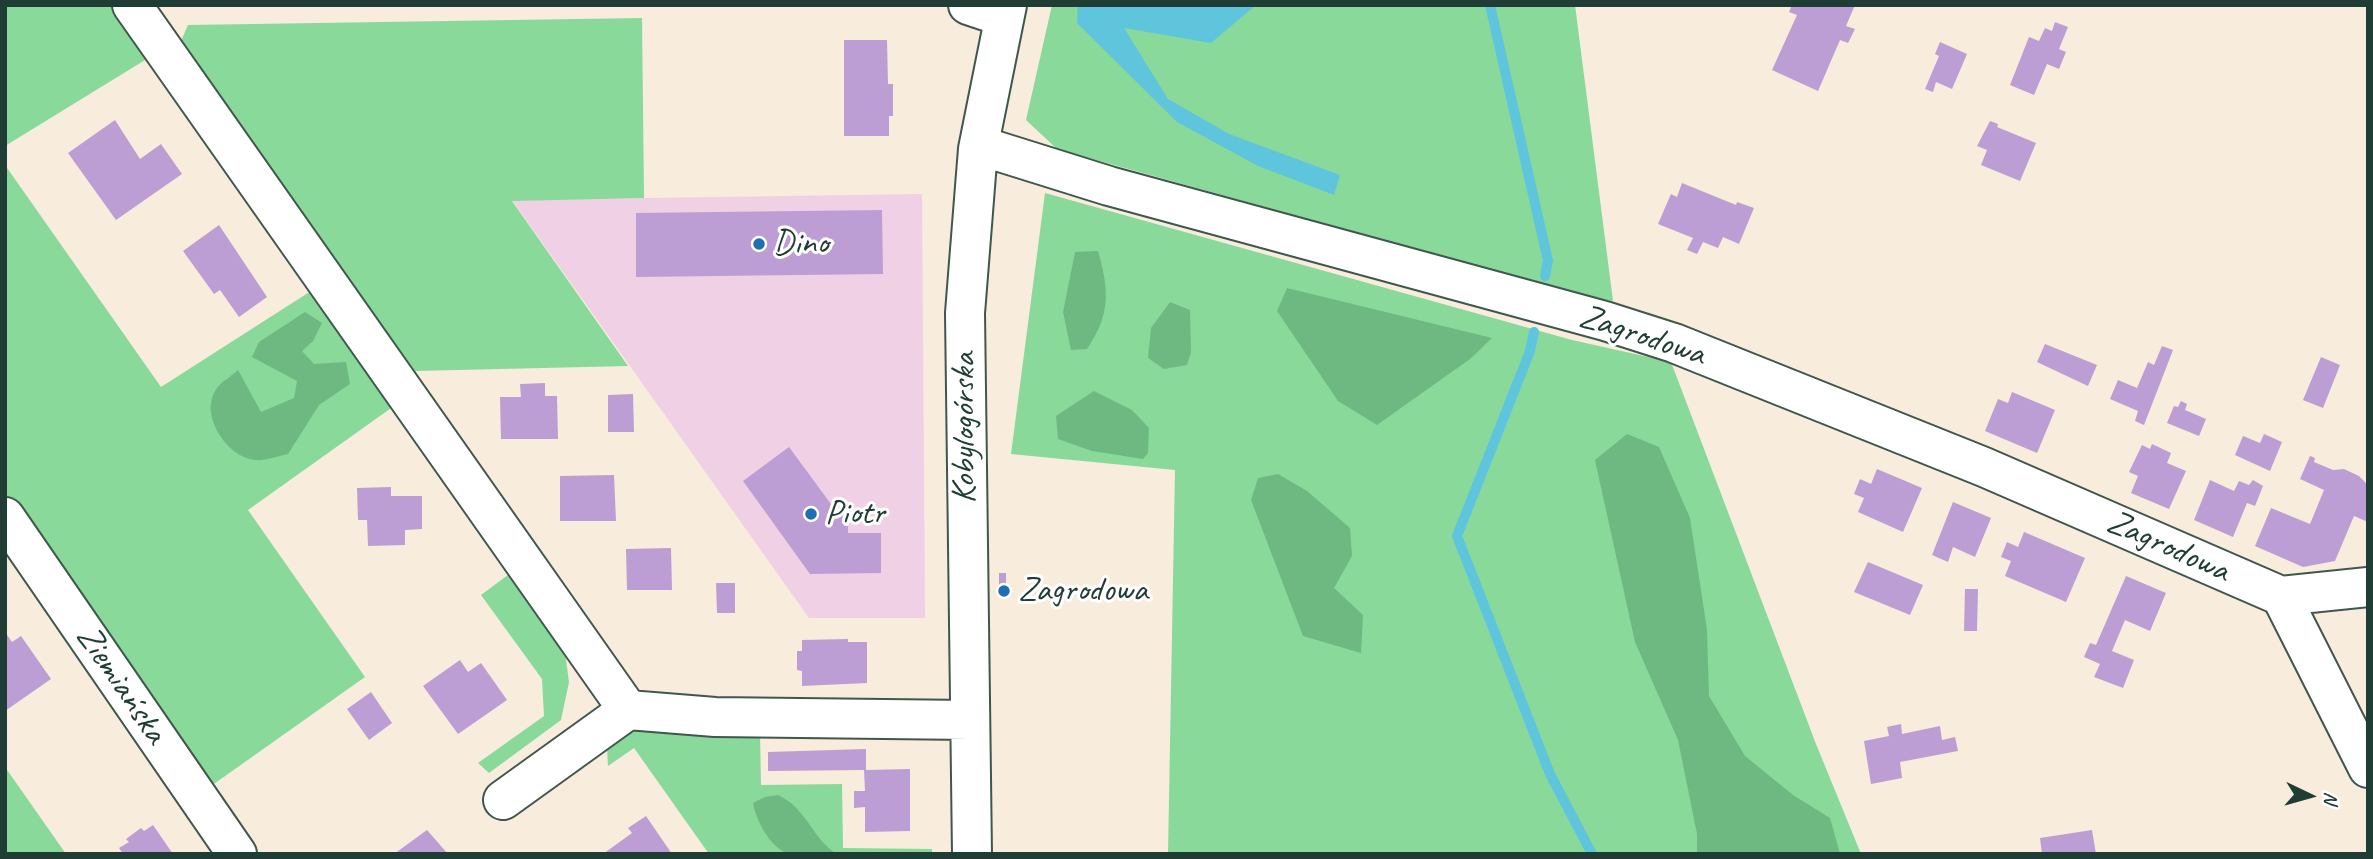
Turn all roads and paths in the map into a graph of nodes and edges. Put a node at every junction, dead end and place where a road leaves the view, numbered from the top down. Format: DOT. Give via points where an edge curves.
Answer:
graph roads {
  1 [pos="968,5"];
  2 [pos="134,6"];
  3 [pos="1005,11"];
  4 [pos="978,149"];
  5 [pos="5,517"];
  6 [pos="2368,587"];
  7 [pos="2281,596"];
  8 [pos="628,710"];
  9 [pos="969,720"];
  10 [pos="2368,768"];
  11 [pos="503,800"];
  12 [pos="237,854"];
  13 [pos="972,854"];
  1 -- 3 [label="street"];
  2 -- 8 [label="street"];
  3 -- 4 [label="street, Kobylogórska"];
  4 -- 7 [label="street, Zagrodowa" via="1674,343 1932,446"];
  4 -- 9 [label="street, Kobylogórska" via="965,313"];
  5 -- 12 [label="street, Ziemiańska"];
  6 -- 7 [label="street"];
  7 -- 10 [label="street"];
  8 -- 9 [label="street" via="715,717"];
  8 -- 11 [label="street"];
  9 -- 13 [label="street, Kobylogórska"];
}
